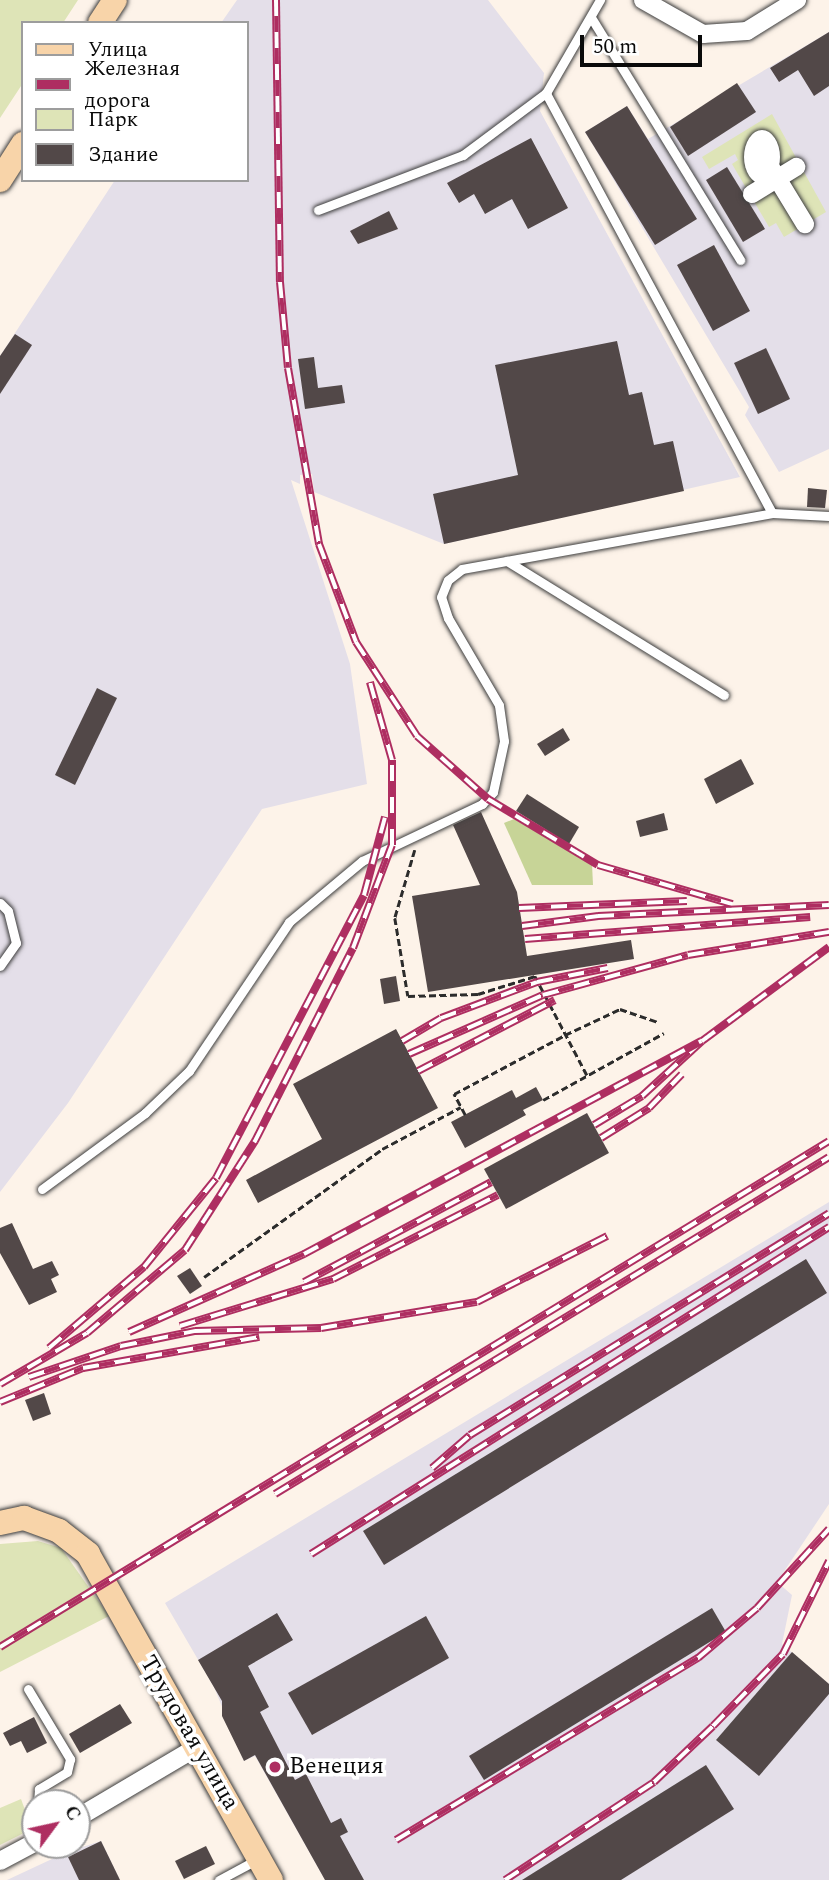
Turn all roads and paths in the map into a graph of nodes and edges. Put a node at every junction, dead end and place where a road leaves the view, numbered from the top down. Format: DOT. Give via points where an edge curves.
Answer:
graph roads {
  1 [pos="115,0"];
  2 [pos="600,0"];
  3 [pos="643,0"];
  4 [pos="797,0"];
  5 [pos="592,19"];
  6 [pos="101,21"];
  7 [pos="546,93"];
  8 [pos="770,146"];
  9 [pos="21,147"];
  10 [pos="796,167"];
  11 [pos="778,179"];
  12 [pos="0,180"];
  13 [pos="752,194"];
  14 [pos="318,210"];
  15 [pos="805,224"];
  16 [pos="740,260"];
  17 [pos="772,513"];
  18 [pos="829,516"];
  19 [pos="507,561"];
  20 [pos="724,695"];
  21 [pos="418,834"];
  22 [pos="0,903"];
  23 [pos="0,966"];
  24 [pos="657,1022"];
  25 [pos="664,1033"];
  26 [pos="565,1035"];
  27 [pos="587,1075"];
  28 [pos="543,1100"];
  29 [pos="461,1107"];
  30 [pos="465,1115"];
  31 [pos="42,1189"];
  32 [pos="204,1277"];
  33 [pos="0,1523"];
  34 [pos="28,1689"];
  35 [pos="197,1747"];
  36 [pos="39,1789"];
  37 [pos="91,1810"];
  38 [pos="21,1850"];
  39 [pos="0,1861"];
  40 [pos="265,1869"];
  41 [pos="219,1880"];
  1 -- 6 [label="main road"];
  2 -- 5 [label="lane"];
  3 -- 4 [label="street" via="703,34 747,31"];
  5 -- 7 [label="lane"];
  5 -- 16 [label="lane"];
  7 -- 14 [label="lane" via="463,155"];
  7 -- 17 [label="lane"];
  8 -- 11 [label="street"];
  9 -- 12 [label="main road"];
  10 -- 11 [label="street"];
  11 -- 13 [label="street"];
  11 -- 15 [label="street"];
  17 -- 18 [label="lane"];
  17 -- 19 [label="lane"];
  19 -- 20 [label="lane"];
  19 -- 21 [label="lane" via="462,569 440,597 499,705 503,741 495,786 482,804"];
  21 -- 26 [label="path" via="395,918 408,996 478,994 535,976"];
  21 -- 31 [label="lane" via="362,861 289,922 189,1071 145,1112"];
  22 -- 23 [label="lane" via="12,920 16,943"];
  24 -- 26 [label="path" via="620,1009"];
  25 -- 27 [label="path"];
  26 -- 27 [label="path"];
  26 -- 29 [label="path" via="454,1094"];
  27 -- 28 [label="path"];
  29 -- 30 [label="path"];
  29 -- 32 [label="path" via="382,1149"];
  33 -- 35 [label="main road, Трудовая улица" via="24,1518 59,1531 88,1555"];
  34 -- 36 [label="lane" via="70,1759 67,1772"];
  35 -- 37 [label="street"];
  35 -- 40 [label="main road, Трудовая улица"];
  38 -- 39 [label="street"];
  40 -- 41 [label="lane"];
}
